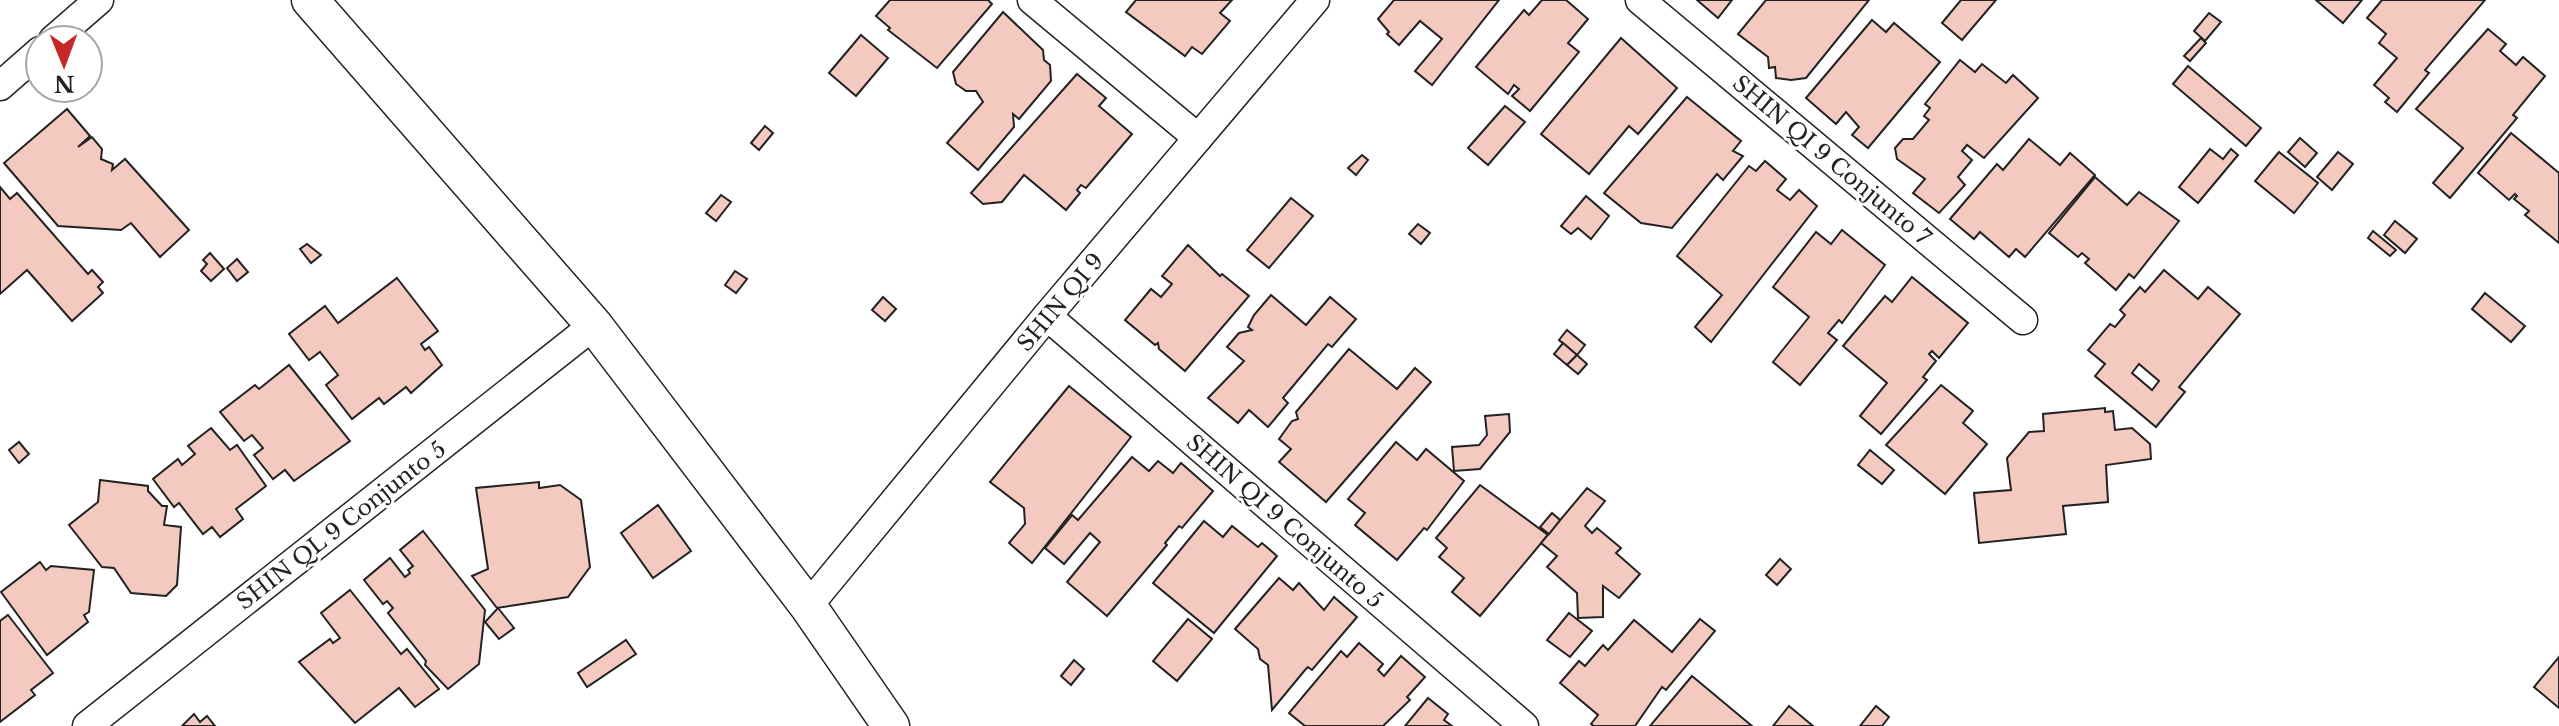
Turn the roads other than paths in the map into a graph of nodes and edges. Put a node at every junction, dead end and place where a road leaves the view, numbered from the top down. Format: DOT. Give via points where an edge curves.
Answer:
graph roads {
  1 [pos="99,0"];
  2 [pos="310,0"];
  3 [pos="1032,0"];
  4 [pos="1315,0"];
  5 [pos="1640,0"];
  6 [pos="71,24"];
  7 [pos="24,65"];
  8 [pos="0,86"];
  9 [pos="1198,138"];
  10 [pos="1047,316"];
  11 [pos="2023,320"];
  12 [pos="594,325"];
  13 [pos="808,606"];
  14 [pos="87,726"];
  15 [pos="891,726"];
  16 [pos="1524,726"];
  1 -- 6 [label="street"];
  2 -- 12 [label="street"];
  3 -- 9 [label="street"];
  4 -- 9 [label="street, SHIN QI 9"];
  5 -- 11 [label="street, SHIN QI 9 Conjunto 7"];
  7 -- 8 [label="street"];
  9 -- 10 [label="street, SHIN QI 9"];
  10 -- 13 [label="street, SHIN QI 9"];
  10 -- 16 [label="street, SHIN QI 9 Conjunto 5"];
  12 -- 13 [label="street"];
  12 -- 14 [label="street, SHIN QL 9 Conjunto 5"];
  13 -- 15 [label="street"];
}
